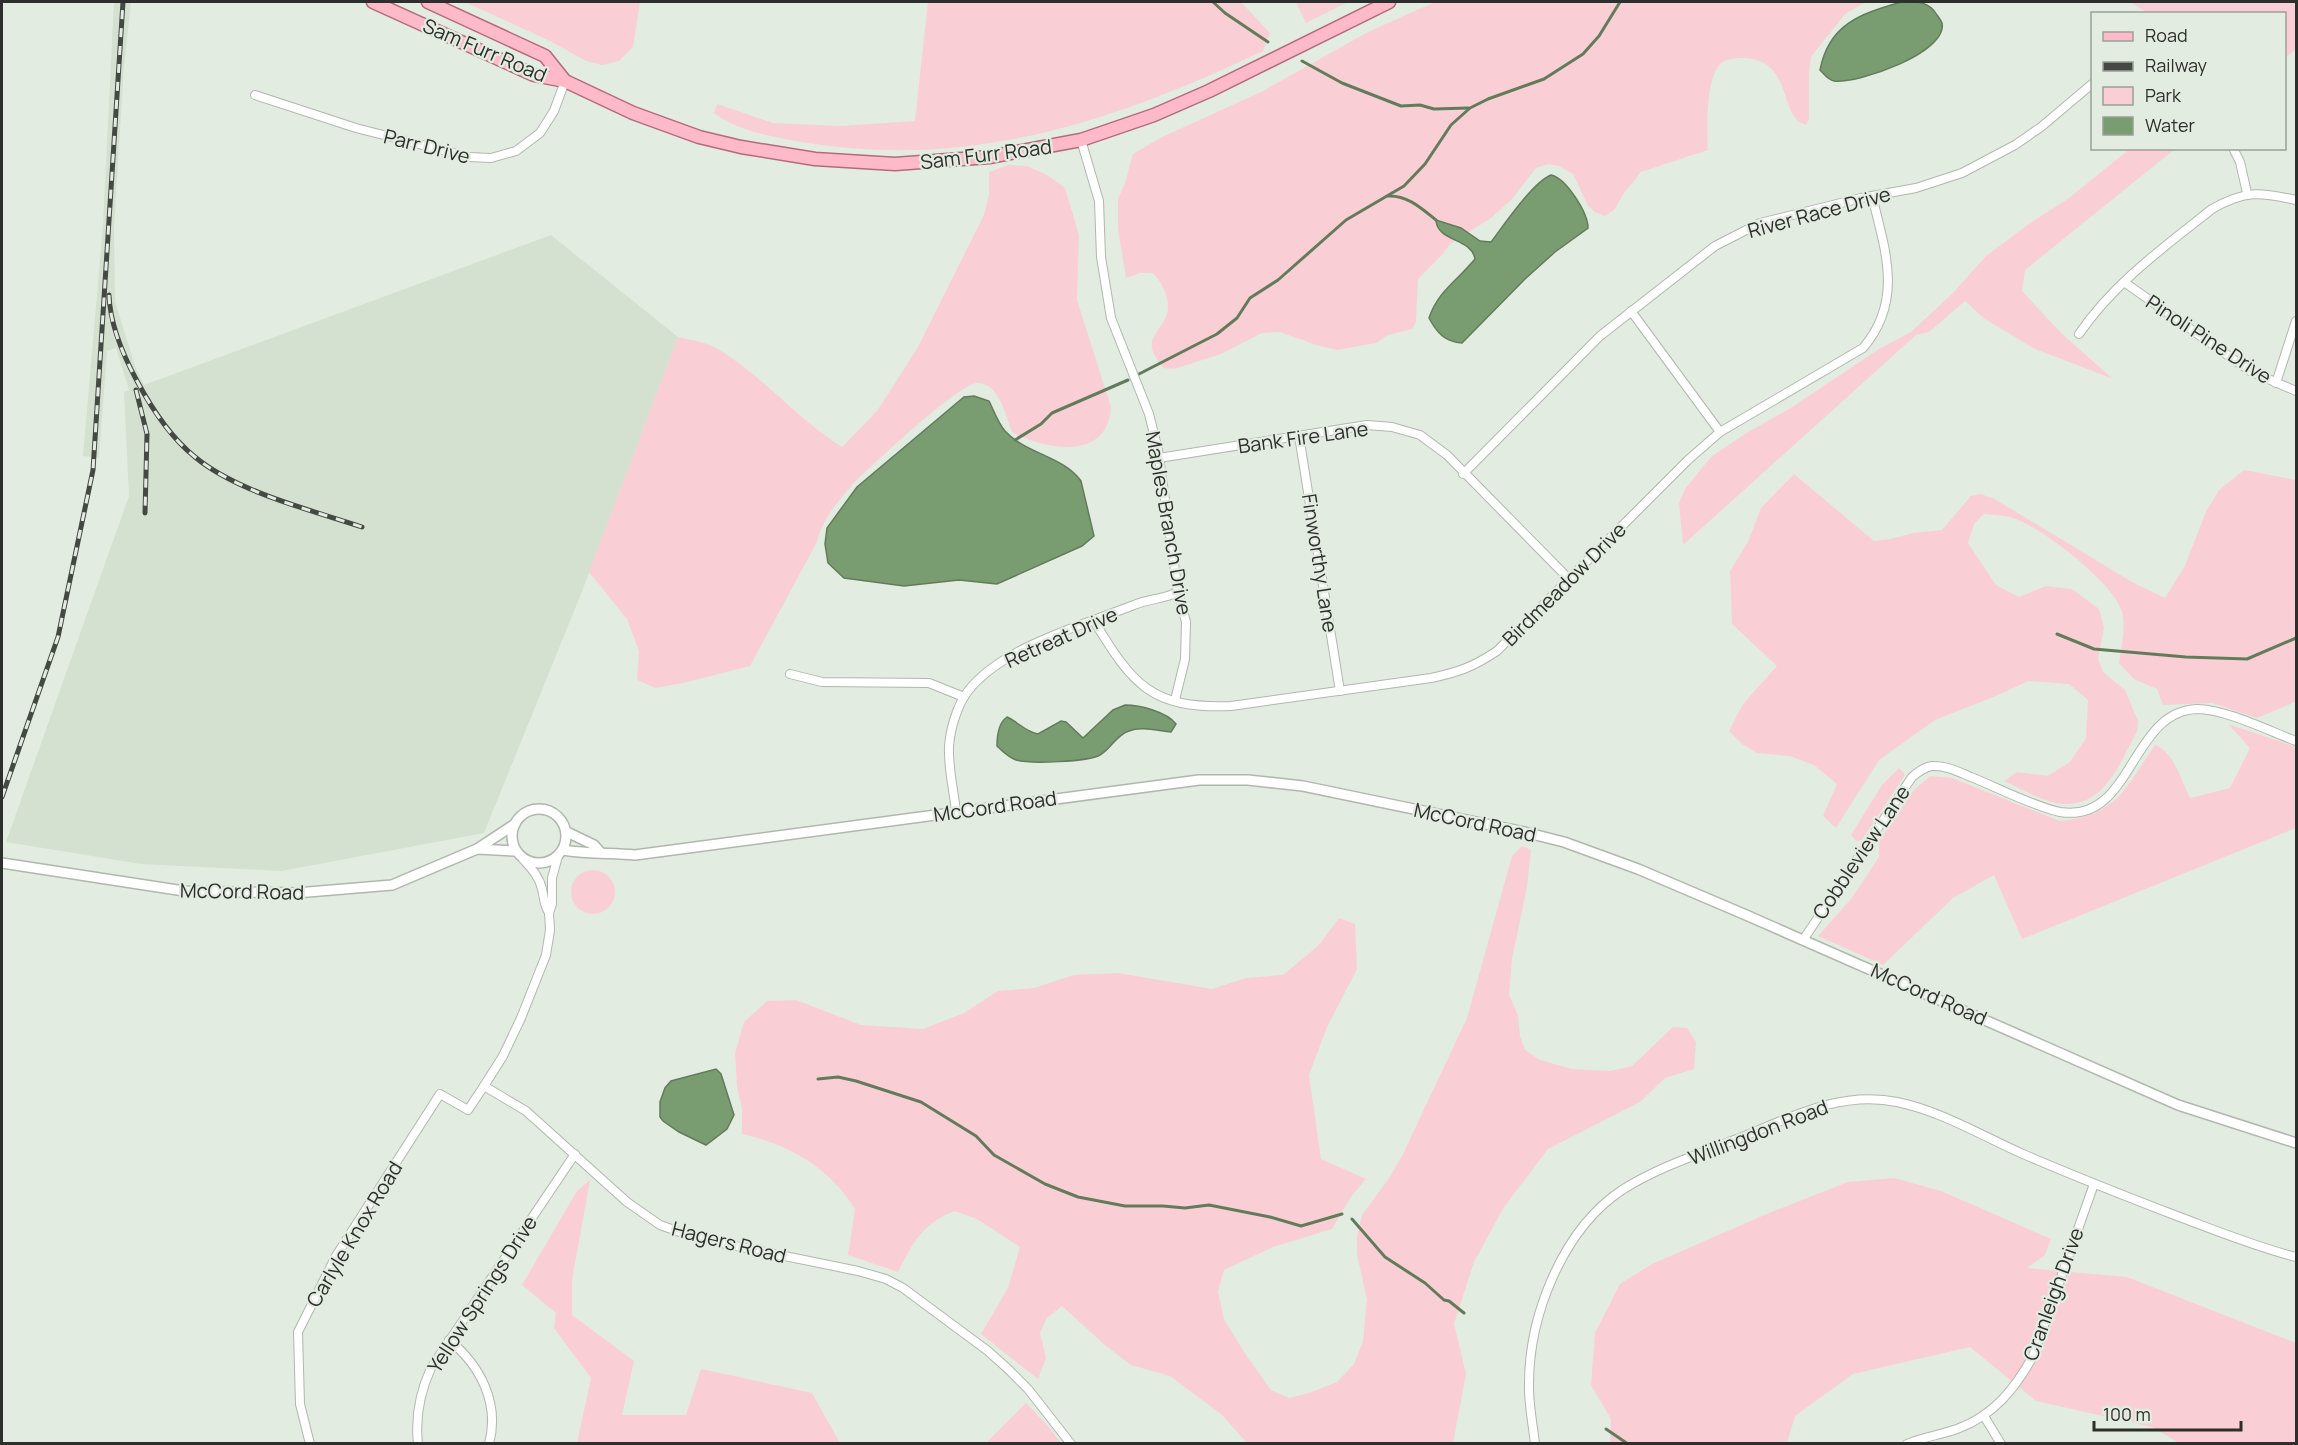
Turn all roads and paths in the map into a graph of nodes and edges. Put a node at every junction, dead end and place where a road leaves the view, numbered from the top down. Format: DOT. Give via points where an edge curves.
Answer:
graph roads {
  1 [pos="373,2"];
  2 [pos="428,2"];
  3 [pos="1389,2"];
  4 [pos="565,81"];
  5 [pos="2091,85"];
  6 [pos="255,94"];
  7 [pos="1080,140"];
  8 [pos="2234,150"];
  9 [pos="2247,193"];
  10 [pos="1872,196"];
  11 [pos="2296,200"];
  12 [pos="2124,282"];
  13 [pos="1631,311"];
  14 [pos="2296,321"];
  15 [pos="2079,334"];
  16 [pos="2276,383"];
  17 [pos="2296,392"];
  18 [pos="1720,432"];
  19 [pos="1299,436"];
  20 [pos="1159,458"];
  21 [pos="1463,474"];
  22 [pos="1569,579"];
  23 [pos="1178,592"];
  24 [pos="1094,621"];
  25 [pos="790,674"];
  26 [pos="1340,691"];
  27 [pos="964,697"];
  28 [pos="1175,700"];
  29 [pos="2296,741"];
  30 [pos="956,812"];
  31 [pos="515,824"];
  32 [pos="567,832"];
  33 [pos="477,849"];
  34 [pos="515,851"];
  35 [pos="561,853"];
  36 [pos="601,853"];
  37 [pos="523,859"];
  38 [pos="2,863"];
  39 [pos="549,913"];
  40 [pos="1803,940"];
  41 [pos="484,1086"];
  42 [pos="2296,1143"];
  43 [pos="574,1154"];
  44 [pos="2094,1184"];
  45 [pos="2296,1257"];
  46 [pos="449,1340"];
  47 [pos="1984,1416"];
  48 [pos="310,1443"];
  49 [pos="418,1443"];
  50 [pos="489,1443"];
  51 [pos="1071,1443"];
  52 [pos="1534,1443"];
  53 [pos="1907,1443"];
  54 [pos="2001,1443"];
  1 -- 4 [label="main road, Sam Furr Road" via="534,75"];
  2 -- 4 [label="main road, Sam Furr Road" via="544,56"];
  3 -- 7 [label="main road, Sam Furr Road" via="1209,91"];
  4 -- 6 [label="street, Parr Drive" via="554,111 540,133 516,151 485,159 356,128"];
  4 -- 7 [label="main road, Sam Furr Road" via="633,113 699,137 815,159 895,164 955,161"];
  5 -- 10 [label="street, River Race Drive" via="2041,127 1981,164 1916,188"];
  7 -- 20 [label="street, Maples Branch Drive" via="1099,201 1101,257 1111,318 1154,429"];
  8 -- 9 [label="street"];
  9 -- 11 [label="street"];
  9 -- 12 [label="street" via="2212,209"];
  10 -- 13 [label="street, River Race Drive" via="1743,230 1715,246"];
  10 -- 18 [label="street, Birdmeadow Drive" via="1889,265 1889,292 1874,336 1863,348"];
  12 -- 15 [label="street" via="2099,306"];
  12 -- 16 [label="street, Pinoli Pine Drive" via="2250,371"];
  13 -- 18 [label="street"];
  13 -- 21 [label="street, River Race Drive" via="1600,336"];
  14 -- 16 [label="street"];
  16 -- 17 [label="street, Pinoli Pine Drive"];
  18 -- 22 [label="street, Birdmeadow Drive"];
  19 -- 20 [label="street, Bank Fire Lane"];
  19 -- 21 [label="street, Bank Fire Lane" via="1367,425 1392,427 1420,435 1447,455"];
  19 -- 26 [label="street, Finworthy Lane"];
  20 -- 23 [label="street, Maples Branch Drive"];
  21 -- 22 [label="street, Bank Fire Lane"];
  22 -- 26 [label="street, Birdmeadow Drive" via="1497,651 1461,672"];
  23 -- 24 [label="street, Retreat Drive"];
  23 -- 28 [label="street, Maples Branch Drive" via="1186,622 1186,642"];
  24 -- 27 [label="street, Retreat Drive" via="1005,658"];
  24 -- 28 [label="street, Birdmeadow Drive" via="1120,664 1140,685 1160,697"];
  25 -- 27 [label="street" via="822,682 929,683"];
  26 -- 28 [label="street, Birdmeadow Drive" via="1231,706 1203,707"];
  27 -- 30 [label="street, Retreat Drive" via="949,748"];
  29 -- 40 [label="street, Cobbleview Lane" via="2218,712 2199,709 2178,713 2152,734 2107,798 2091,808 2072,812 2049,809 1949,769 1924,768 1907,783"];
  30 -- 36 [label="street, McCord Road" via="635,855"];
  30 -- 40 [label="street, McCord Road" via="1199,780 1303,786 1564,842 1638,869"];
  31 -- 32 [label="street, McCord Road" via="525,813 541,809 559,817"];
  31 -- 33 [label="street, McCord Road"];
  31 -- 34 [label="street"];
  32 -- 35 [label="street"];
  32 -- 36 [label="street, McCord Road" via="594,845"];
  33 -- 34 [label="street, McCord Road"];
  33 -- 38 [label="street, McCord Road" via="392,885 296,893 184,891"];
  34 -- 37 [label="street"];
  35 -- 36 [label="street, McCord Road"];
  35 -- 37 [label="street, McCord Road" via="549,862 537,864"];
  35 -- 39 [label="street" via="552,878"];
  37 -- 39 [label="street" via="537,874"];
  39 -- 41 [label="street" via="546,955 531,995 503,1056"];
  40 -- 42 [label="street, McCord Road" via="2178,1105"];
  41 -- 43 [label="street, Hagers Road" via="526,1111"];
  41 -- 48 [label="street, Carlyle Knox Road" via="468,1110 440,1094 336,1256 297,1332 300,1404"];
  43 -- 46 [label="street, Yellow Springs Drive"];
  43 -- 51 [label="street, Hagers Road" via="627,1202 669,1229 858,1271 903,1288 1008,1369"];
  44 -- 45 [label="street, Willingdon Road" via="2240,1240"];
  44 -- 47 [label="street, Cranleigh Drive" via="2033,1356 2013,1389"];
  44 -- 52 [label="street, Willingdon Road" via="1928,1112 1895,1102 1864,1100 1810,1109 1656,1172 1621,1191 1593,1214 1571,1241 1553,1275 1532,1357 1529,1388"];
  46 -- 49 [label="street, Yellow Springs Drive" via="423,1388 417,1420"];
  46 -- 50 [label="street" via="471,1362 486,1389 492,1418"];
  47 -- 53 [label="street, Cranleigh Drive" via="1956,1430"];
  47 -- 54 [label="street"];
}
